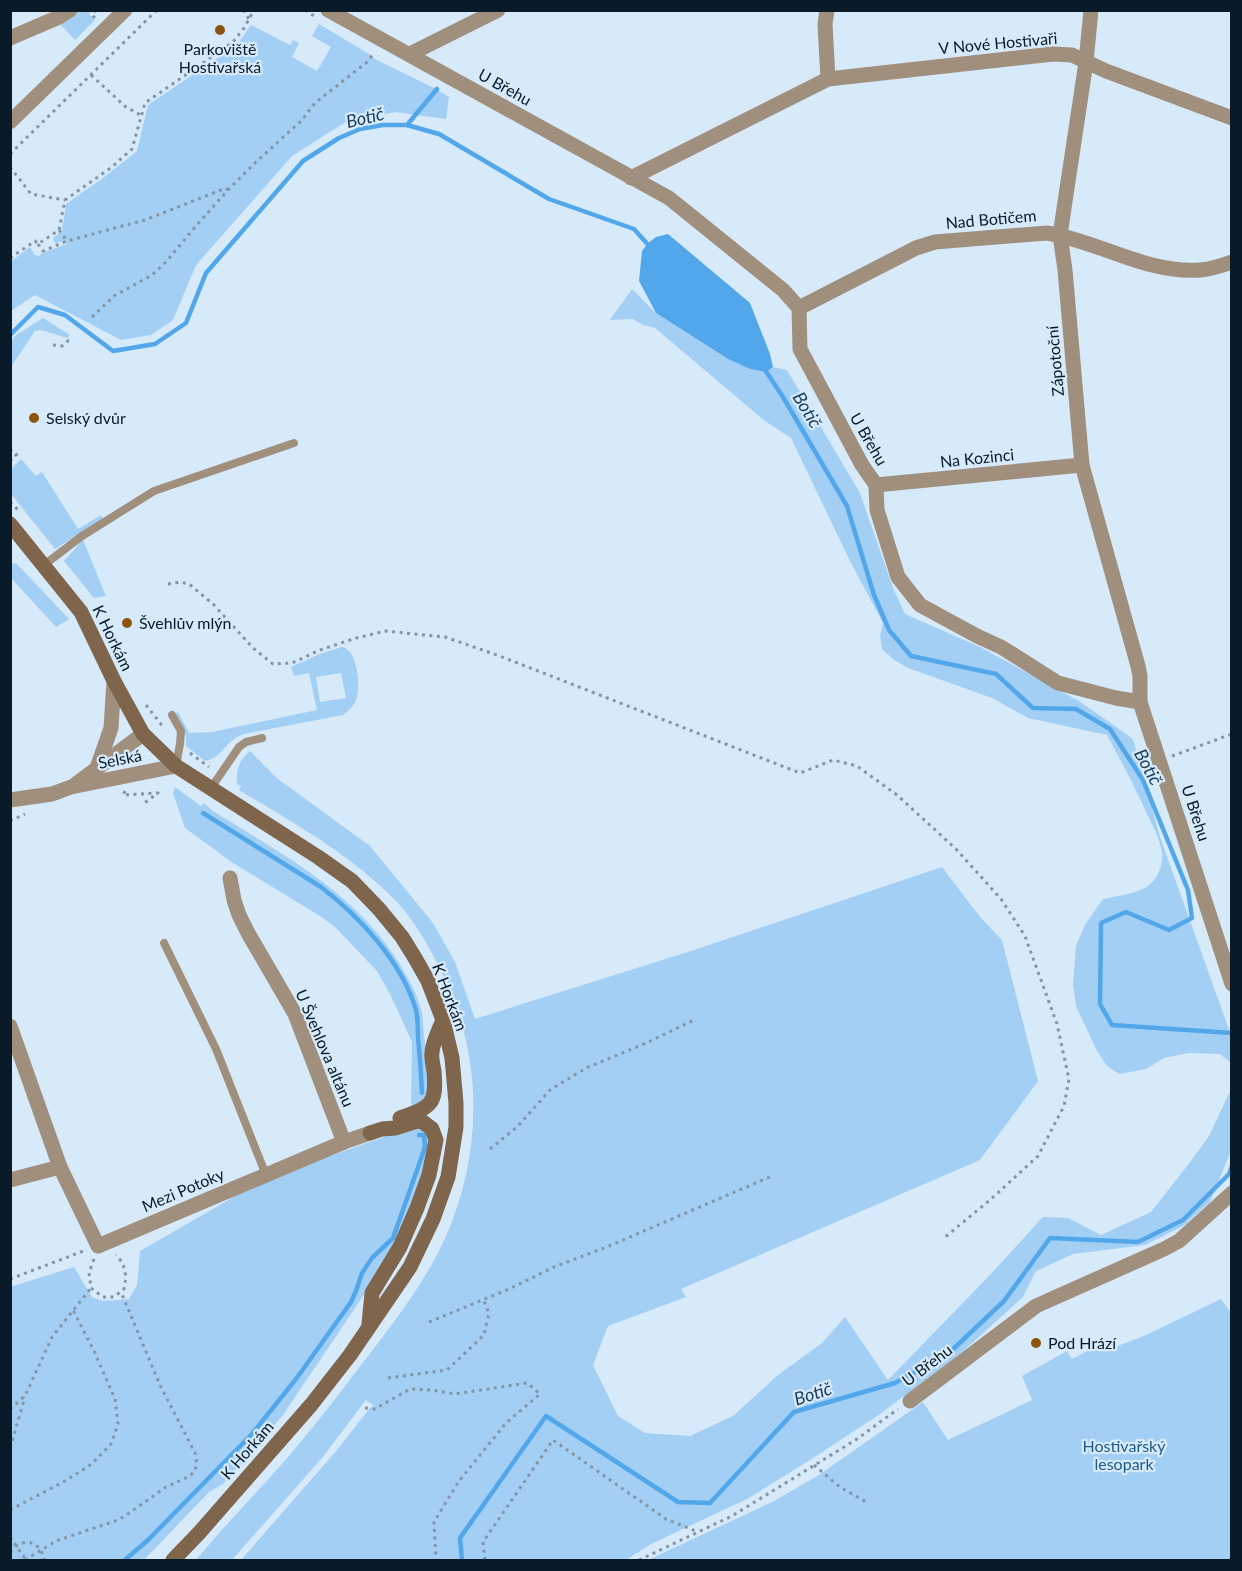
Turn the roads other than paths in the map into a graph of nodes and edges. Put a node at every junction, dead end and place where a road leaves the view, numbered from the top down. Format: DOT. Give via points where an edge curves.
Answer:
graph roads {
  1 [pos="70,10"];
  2 [pos="125,10"];
  3 [pos="328,10"];
  4 [pos="498,10"];
  5 [pos="827,10"];
  6 [pos="1091,10"];
  7 [pos="10,38"];
  8 [pos="410,54"];
  9 [pos="1086,62"];
  10 [pos="828,79"];
  11 [pos="1232,118"];
  12 [pos="10,122"];
  13 [pos="631,178"];
  14 [pos="1060,235"];
  15 [pos="1232,262"];
  16 [pos="799,308"];
  17 [pos="294,443"];
  18 [pos="1082,465"];
  19 [pos="876,485"];
  20 [pos="10,524"];
  21 [pos="44,565"];
  22 [pos="114,681"];
  23 [pos="1140,702"];
  24 [pos="172,715"];
  25 [pos="143,734"];
  26 [pos="262,738"];
  27 [pos="176,766"];
  28 [pos="97,768"];
  29 [pos="71,787"];
  30 [pos="211,788"];
  31 [pos="10,800"];
  32 [pos="230,878"];
  33 [pos="165,943"];
  34 [pos="1232,984"];
  35 [pos="443,1020"];
  36 [pos="10,1026"];
  37 [pos="376,1131"];
  38 [pos="344,1142"];
  39 [pos="60,1167"];
  40 [pos="266,1175"];
  41 [pos="10,1180"];
  42 [pos="1232,1192"];
  43 [pos="369,1327"];
  44 [pos="910,1401"];
  45 [pos="173,1560"];
  1 -- 7 [label="street"];
  2 -- 12 [label="street"];
  3 -- 8 [label="street, U Břehu"];
  4 -- 8 [label="street"];
  5 -- 10 [label="street"];
  6 -- 9 [label="street, Zápotoční"];
  8 -- 13 [label="street, U Břehu"];
  9 -- 10 [label="street, V Nové Hostivaři" via="1072,55 1053,54"];
  9 -- 11 [label="street, V Nové Hostivaři"];
  9 -- 14 [label="street, Zápotoční"];
  10 -- 13 [label="street, V Nové Hostivaři"];
  13 -- 16 [label="street, U Břehu" via="669,198 783,290"];
  14 -- 15 [label="street, Nad Botičem" via="1180,270 1200,270"];
  14 -- 16 [label="street, Nad Botičem" via="935,242"];
  14 -- 18 [label="street, Zápotoční"];
  16 -- 19 [label="street, U Břehu" via="800,349"];
  17 -- 21 [label="lane" via="154,491"];
  18 -- 19 [label="street, Na Kozinci"];
  18 -- 23 [label="street, Zápotoční" via="1138,666"];
  19 -- 23 [label="street, U Břehu" via="877,510 898,577 920,605 1001,646 1058,683"];
  20 -- 21 [label="main road, K Horkám"];
  21 -- 22 [label="main road, K Horkám" via="81,612"];
  22 -- 25 [label="main road, K Horkám"];
  22 -- 28 [label="street, Selská" via="111,728"];
  23 -- 34 [label="street, U Břehu"];
  24 -- 27 [label="lane" via="181,731"];
  25 -- 27 [label="main road, K Horkám"];
  25 -- 28 [label="street, Selská"];
  26 -- 30 [label="lane" via="239,747"];
  27 -- 29 [label="street, Selská"];
  27 -- 30 [label="main road, K Horkám"];
  28 -- 29 [label="street, Selská"];
  29 -- 31 [label="street, Selská"];
  30 -- 35 [label="main road, K Horkám" via="318,857 352,882 379,909 415,958"];
  32 -- 38 [label="street, U Švehlova altánu" via="239,915 295,1014"];
  33 -- 40 [label="lane" via="216,1048"];
  35 -- 37 [label="main road" via="432,1051 433,1099 423,1109 392,1120"];
  35 -- 43 [label="main road, K Horkám" via="452,1058 456,1103 448,1177 434,1219 410,1267"];
  36 -- 39 [label="street"];
  37 -- 38 [label="street"];
  37 -- 43 [label="main road" via="423,1122 432,1129 435,1146 417,1208 400,1247 372,1293"];
  38 -- 40 [label="street, Mezi Potoky"];
  39 -- 40 [label="street, Mezi Potoky" via="98,1245"];
  39 -- 41 [label="street"];
  42 -- 44 [label="street, U Břehu" via="1179,1241 1036,1306"];
  43 -- 45 [label="main road, K Horkám" via="311,1405"];
}
